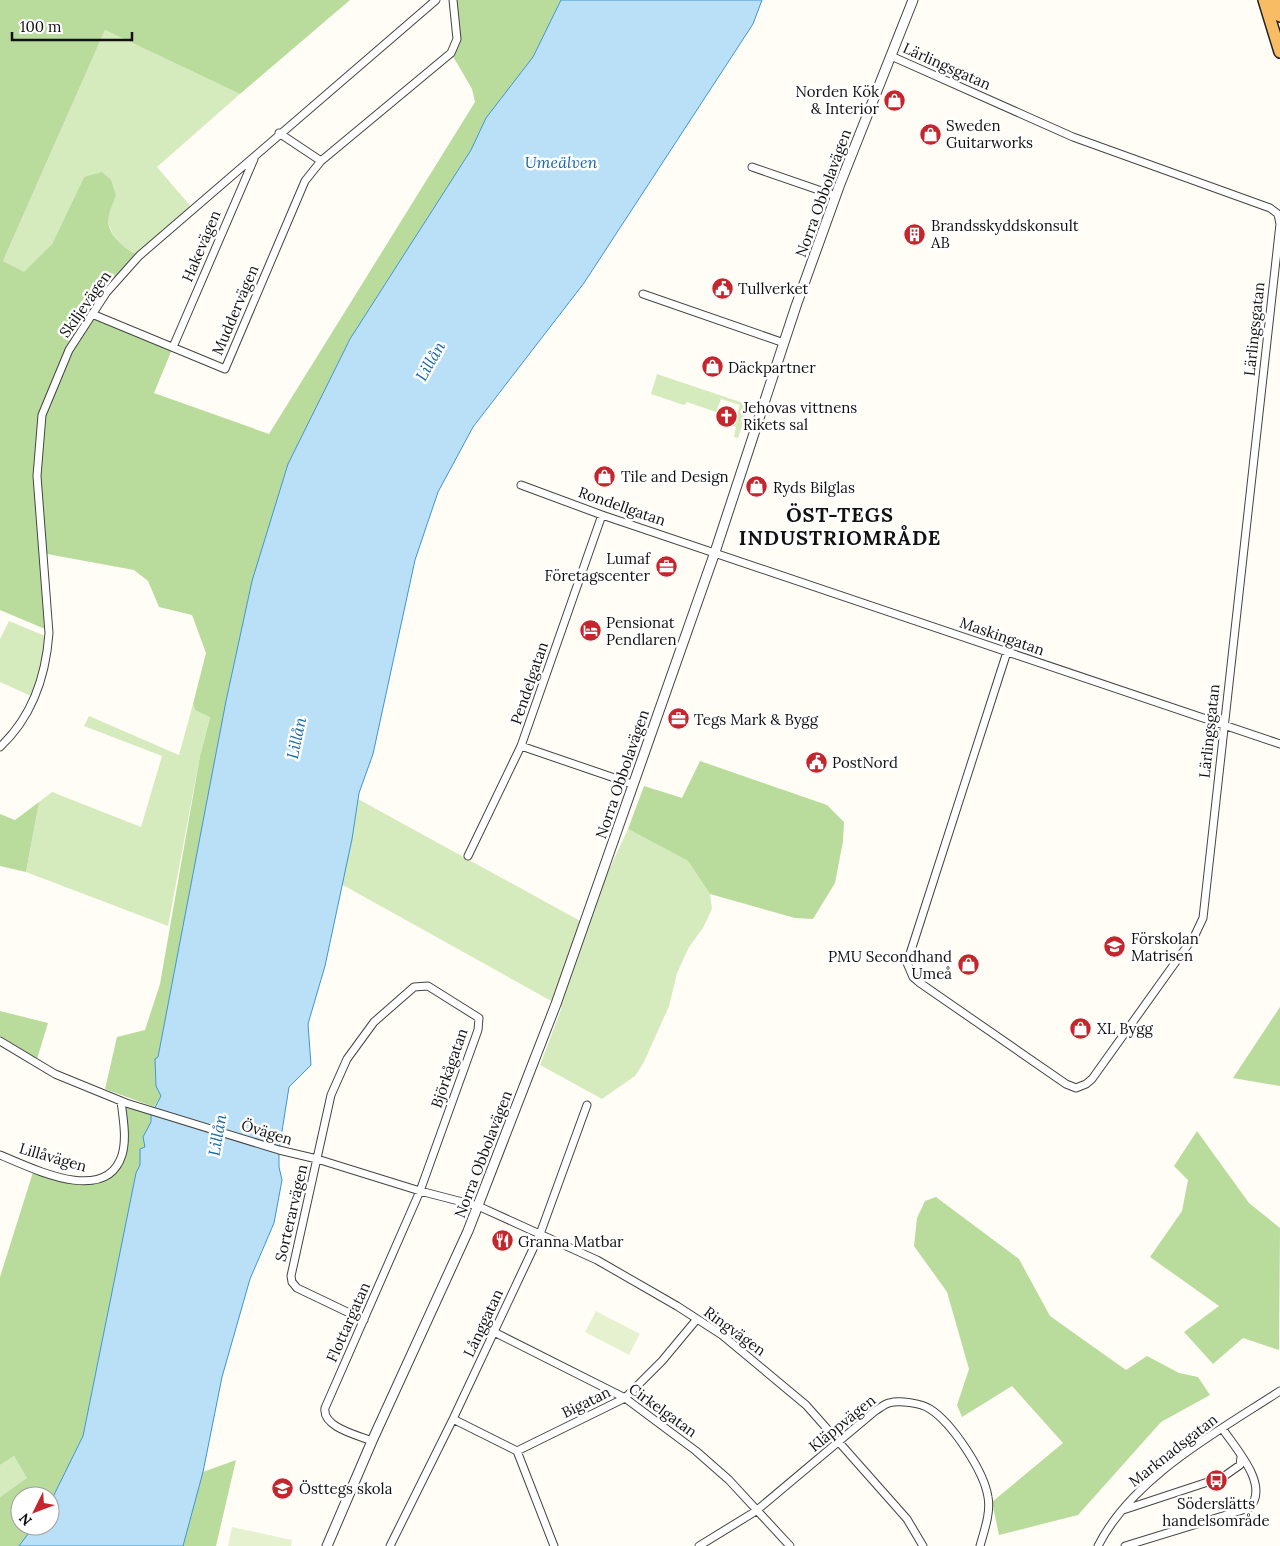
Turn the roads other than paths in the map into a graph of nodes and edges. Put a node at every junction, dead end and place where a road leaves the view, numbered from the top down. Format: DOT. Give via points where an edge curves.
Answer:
graph roads {
  1 [pos="436,0"];
  2 [pos="452,0"];
  3 [pos="913,0"];
  4 [pos="1264,0"];
  5 [pos="1275,0"];
  6 [pos="1280,16"];
  7 [pos="1280,52"];
  8 [pos="891,56"];
  9 [pos="279,133"];
  10 [pos="255,156"];
  11 [pos="321,161"];
  12 [pos="752,166"];
  13 [pos="836,196"];
  14 [pos="643,294"];
  15 [pos="92,314"];
  16 [pos="784,343"];
  17 [pos="174,347"];
  18 [pos="521,485"];
  19 [pos="602,515"];
  20 [pos="715,552"];
  21 [pos="1007,652"];
  22 [pos="1224,727"];
  23 [pos="1280,744"];
  24 [pos="521,746"];
  25 [pos="0,747"];
  26 [pos="632,784"];
  27 [pos="468,856"];
  28 [pos="0,1041"];
  29 [pos="121,1101"];
  30 [pos="587,1105"];
  31 [pos="0,1155"];
  32 [pos="318,1159"];
  33 [pos="420,1191"];
  34 [pos="478,1206"];
  35 [pos="540,1234"];
  36 [pos="697,1319"];
  37 [pos="364,1320"];
  38 [pos="494,1332"];
  39 [pos="1280,1391"];
  40 [pos="624,1398"];
  41 [pos="454,1419"];
  42 [pos="1222,1428"];
  43 [pos="372,1441"];
  44 [pos="838,1442"];
  45 [pos="517,1451"];
  46 [pos="1241,1457"];
  47 [pos="1121,1510"];
  48 [pos="756,1511"];
  49 [pos="327,1546"];
  50 [pos="390,1546"];
  51 [pos="554,1546"];
  52 [pos="699,1546"];
  53 [pos="790,1546"];
  54 [pos="923,1546"];
  55 [pos="980,1546"];
  56 [pos="1098,1546"];
  57 [pos="1125,1546"];
  1 -- 9 [label="street, Skiljevägen"];
  2 -- 11 [label="street, Muddervägen" via="458,38 451,53"];
  3 -- 8 [label="street, Norra Obbolavägen"];
  4 -- 7 [label="highway"];
  5 -- 6 [label="highway"];
  8 -- 13 [label="street, Norra Obbolavägen"];
  8 -- 22 [label="street, Lärlingsgatan" via="1073,137 1270,208 1278,214 1280,224"];
  9 -- 10 [label="street, Skiljevägen"];
  9 -- 11 [label="street"];
  10 -- 15 [label="street, Skiljevägen" via="139,256"];
  10 -- 17 [label="street, Hakevägen"];
  11 -- 17 [label="street, Muddervägen" via="305,181 225,369"];
  12 -- 13 [label="street"];
  13 -- 16 [label="street, Norra Obbolavägen"];
  14 -- 16 [label="street"];
  15 -- 17 [label="street, Muddervägen"];
  15 -- 25 [label="street, Skiljevägen" via="69,350 42,415 37,476 48,654 30,708"];
  16 -- 20 [label="street, Norra Obbolavägen"];
  18 -- 19 [label="street, Rondellgatan"];
  19 -- 20 [label="street, Rondellgatan"];
  19 -- 24 [label="street, Pendelgatan"];
  20 -- 21 [label="street, Maskingatan"];
  20 -- 26 [label="street, Norra Obbolavägen"];
  21 -- 22 [label="street, Maskingatan"];
  21 -- 22 [label="street, Lärlingsgatan" via="907,963 920,984 1076,1088 1092,1079 1203,918"];
  22 -- 23 [label="street, Maskingatan"];
  24 -- 26 [label="street"];
  24 -- 27 [label="street, Pendelgatan"];
  26 -- 34 [label="street, Norra Obbolavägen" via="556,1004"];
  28 -- 29 [label="street, Övägen" via="55,1074"];
  29 -- 31 [label="street, Lillåvägen" via="124,1126 122,1155 108,1175 85,1183 34,1169"];
  29 -- 32 [label="street, Övägen"];
  30 -- 35 [label="street, Långgatan"];
  32 -- 33 [label="street, Övägen"];
  32 -- 33 [label="street, Björkågatan" via="331,1095 347,1059 374,1022 414,986 428,986 479,1018 478,1030"];
  32 -- 37 [label="street, Sorterarvägen" via="292,1282 297,1288"];
  33 -- 34 [label="street, Övägen"];
  33 -- 37 [label="street, Flottargatan"];
  34 -- 35 [label="street, Ringvägen"];
  34 -- 43 [label="street, Norra Obbolavägen"];
  35 -- 36 [label="street, Ringvägen" via="597,1260"];
  35 -- 38 [label="street, Långgatan"];
  36 -- 40 [label="street, Bigatan" via="662,1361"];
  36 -- 44 [label="street, Ringvägen" via="722,1335 806,1405"];
  37 -- 43 [label="street, Flottargatan" via="324,1412 331,1423"];
  38 -- 40 [label="street, Cirkelgatan"];
  38 -- 41 [label="street, Långgatan"];
  39 -- 42 [label="street, Marknadsgatan"];
  40 -- 45 [label="street, Bigatan"];
  40 -- 48 [label="street, Cirkelgatan" via="730,1480"];
  41 -- 45 [label="street"];
  41 -- 50 [label="street, Långgatan"];
  42 -- 46 [label="street"];
  42 -- 47 [label="street, Marknadsgatan" via="1161,1474"];
  43 -- 49 [label="street, Norra Obbolavägen"];
  44 -- 48 [label="street, Kläppvägen"];
  44 -- 54 [label="street, Ringvägen" via="907,1520"];
  44 -- 55 [label="street, Kläppvägen" via="889,1403 910,1403 929,1408 943,1420 976,1463 984,1480 989,1499"];
  45 -- 51 [label="street"];
  46 -- 47 [label="street" via="1240,1465 1223,1477"];
  46 -- 57 [label="street" via="1258,1490 1256,1501 1249,1508"];
  47 -- 56 [label="street, Marknadsgatan"];
  48 -- 52 [label="street, Kläppvägen"];
  48 -- 53 [label="street, Cirkelgatan"];
}
